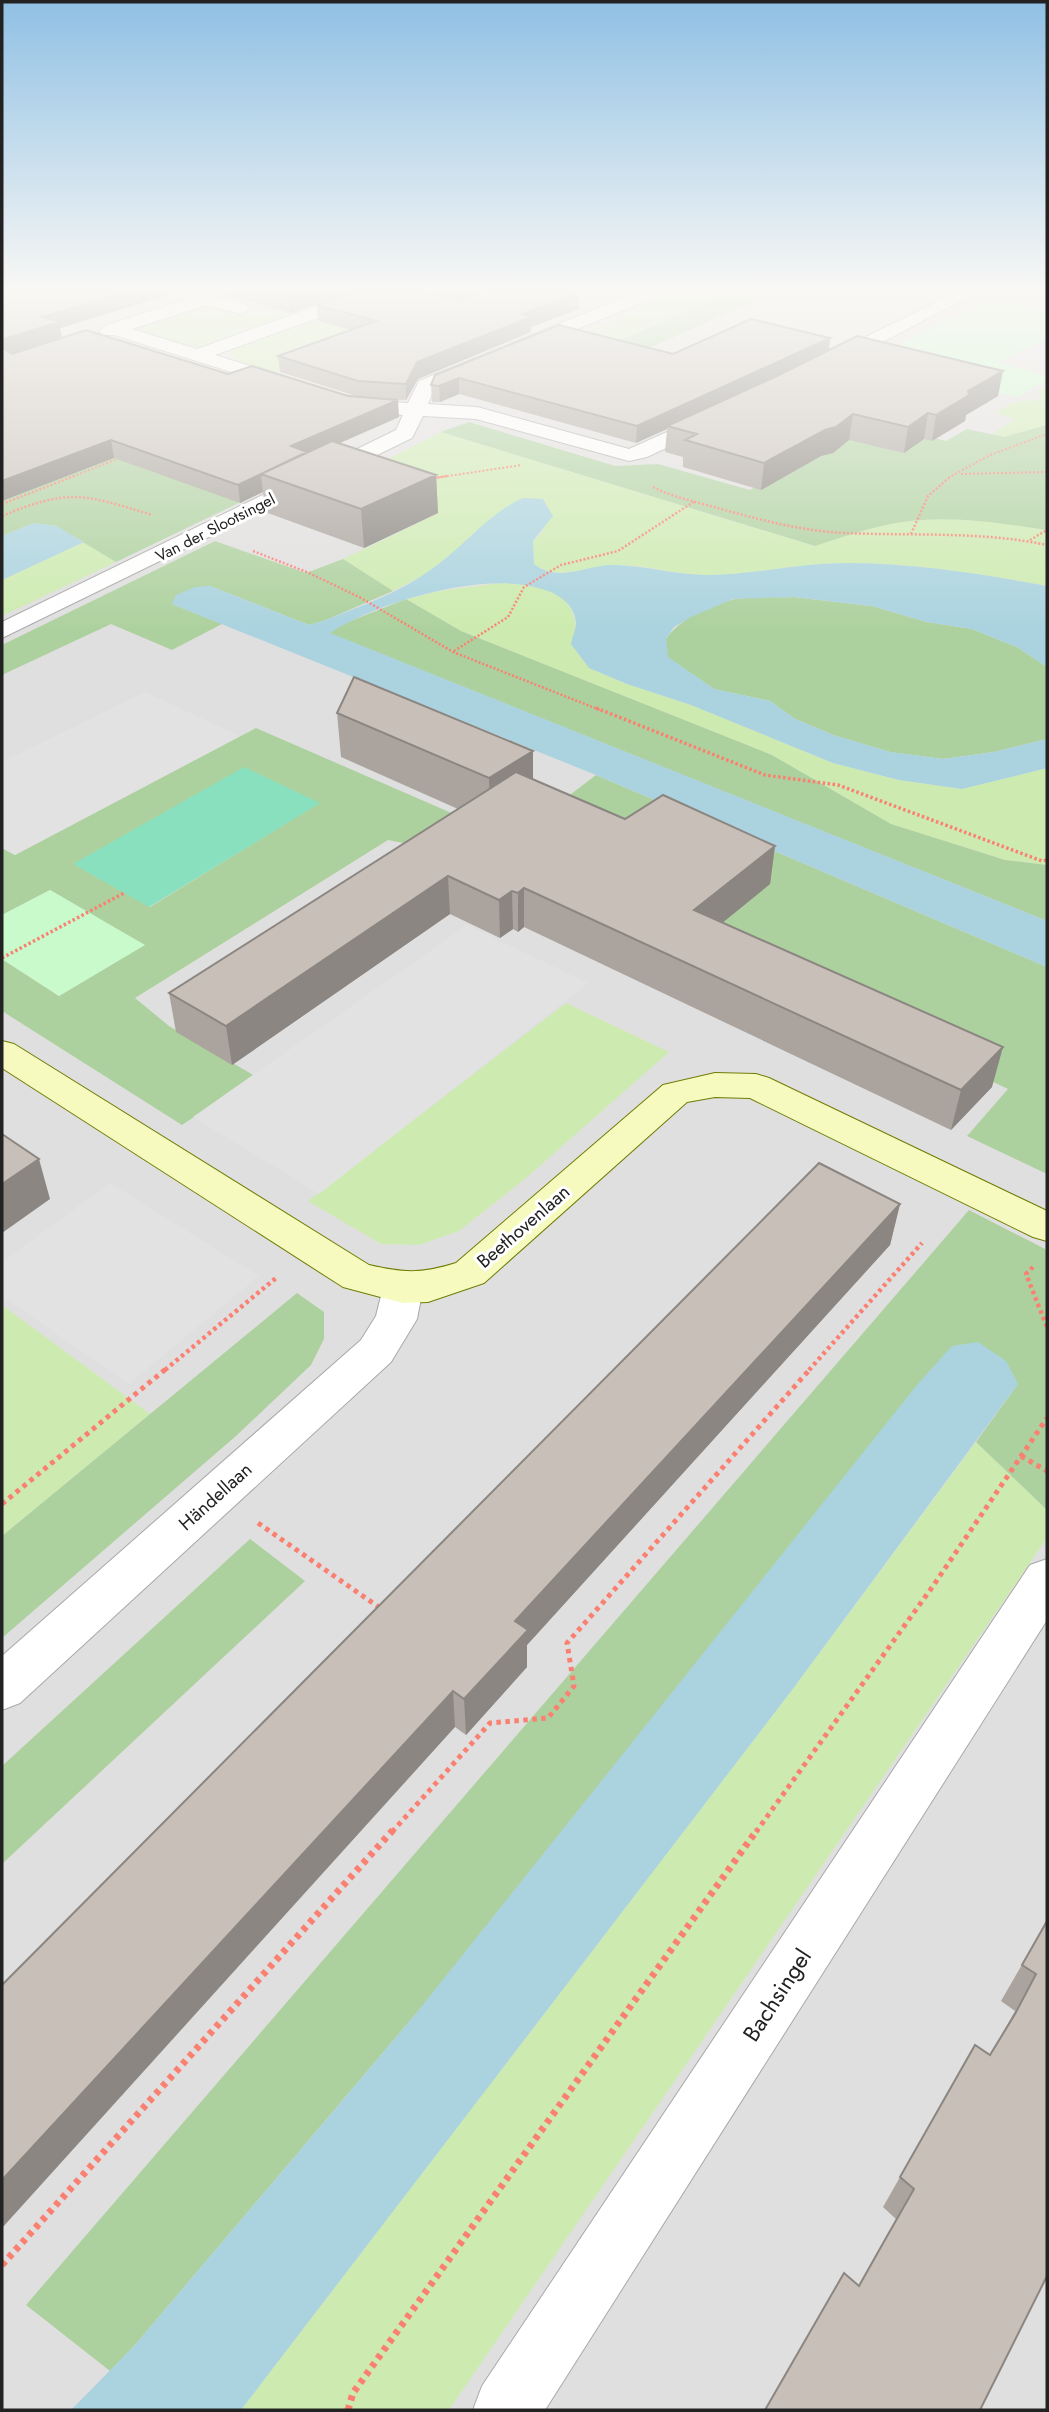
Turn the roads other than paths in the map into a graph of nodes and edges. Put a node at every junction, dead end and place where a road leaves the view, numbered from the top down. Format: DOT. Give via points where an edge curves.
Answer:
graph roads {
  1 [pos="355,405"];
  2 [pos="417,405"];
  3 [pos="415,410"];
  4 [pos="735,410"];
  5 [pos="2,631"];
  6 [pos="2,1052"];
  7 [pos="1044,1243"];
  8 [pos="402,1288"];
  9 [pos="1047,1580"];
  10 [pos="2,1687"];
  11 [pos="506,2410"];
  1 -- 3 [label="street"];
  2 -- 3 [label="street, Van der Slootsingel"];
  3 -- 4 [label="street" via="477,413 629,455"];
  3 -- 5 [label="street, Van der Slootsingel" via="405,434"];
  6 -- 8 [label="street, Beethovenlaan" via="357,1278"];
  7 -- 8 [label="street, Beethovenlaan" via="756,1086 715,1085 676,1093 470,1273 428,1287"];
  8 -- 10 [label="street, Händellaan" via="396,1320 376,1351"];
  9 -- 11 [label="street, Bachsingel"];
}
